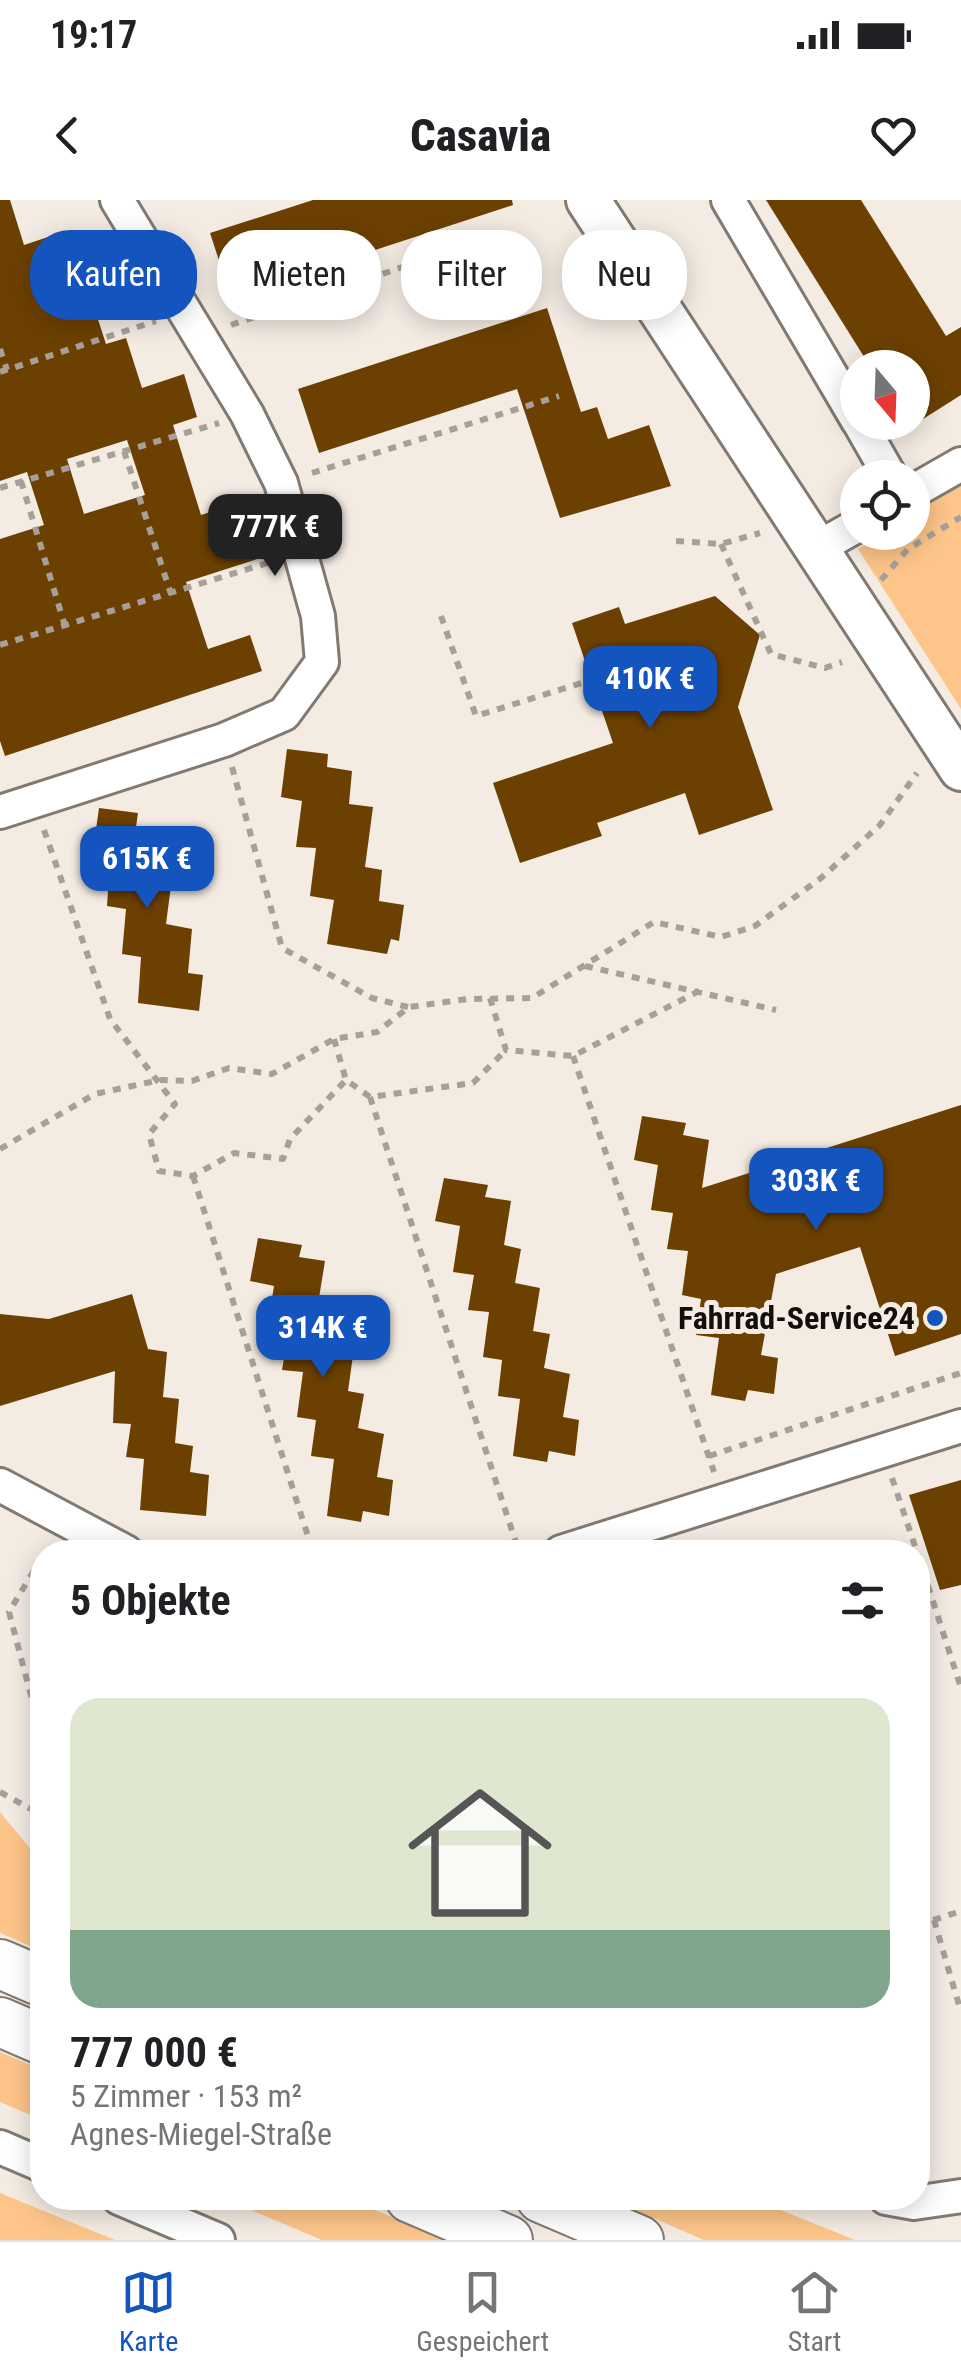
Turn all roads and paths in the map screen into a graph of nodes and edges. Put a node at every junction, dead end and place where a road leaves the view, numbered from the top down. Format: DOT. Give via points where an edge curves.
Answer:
graph roads {
  1 [pos="117,200"];
  2 [pos="588,200"];
  3 [pos="728,200"];
  4 [pos="401,264"];
  5 [pos="193,323"];
  6 [pos="0,349"];
  7 [pos="4,371"];
  8 [pos="840,391"];
  9 [pos="558,396"];
  10 [pos="247,414"];
  11 [pos="124,451"];
  12 [pos="961,464"];
  13 [pos="22,481"];
  14 [pos="930,482"];
  15 [pos="281,483"];
  16 [pos="0,488"];
  17 [pos="961,517"];
  18 [pos="760,533"];
  19 [pos="840,535"];
  20 [pos="676,541"];
  21 [pos="722,544"];
  22 [pos="819,547"];
  23 [pos="301,553"];
  24 [pos="171,594"];
  25 [pos="854,602"];
  26 [pos="442,616"];
  27 [pos="66,626"];
  28 [pos="0,645"];
  29 [pos="842,662"];
  30 [pos="592,680"];
  31 [pos="224,740"];
  32 [pos="961,768"];
  33 [pos="917,773"];
  34 [pos="34,800"];
  35 [pos="0,812"];
  36 [pos="584,966"];
  37 [pos="701,990"];
  38 [pos="490,998"];
  39 [pos="410,1007"];
  40 [pos="776,1010"];
  41 [pos="334,1039"];
  42 [pos="506,1050"];
  43 [pos="573,1056"];
  44 [pos="160,1080"];
  45 [pos="346,1080"];
  46 [pos="370,1097"];
  47 [pos="0,1148"];
  48 [pos="193,1176"];
  49 [pos="961,1373"];
  50 [pos="961,1426"];
  51 [pos="884,1451"];
  52 [pos="708,1456"];
  53 [pos="0,1484"];
  54 [pos="724,1501"];
  55 [pos="104,1540"];
  56 [pos="309,1540"];
  57 [pos="515,1540"];
  58 [pos="599,1540"];
  59 [pos="913,1540"];
  60 [pos="30,1577"];
  61 [pos="930,1594"];
  62 [pos="961,1688"];
  63 [pos="30,1692"];
  64 [pos="0,1792"];
  65 [pos="30,1808"];
  66 [pos="961,1911"];
  67 [pos="934,1920"];
  68 [pos="930,1921"];
  69 [pos="0,1964"];
  70 [pos="30,1977"];
  71 [pos="961,2012"];
  72 [pos="0,2022"];
  73 [pos="30,2035"];
  74 [pos="0,2147"];
  75 [pos="30,2160"];
  76 [pos="961,2196"];
  77 [pos="930,2201"];
  78 [pos="147,2210"];
  79 [pos="438,2210"];
  80 [pos="570,2210"];
  81 [pos="218,2240"];
  82 [pos="508,2240"];
  83 [pos="639,2240"];
  1 -- 5 [label="street"];
  2 -- 22 [label="main road"];
  3 -- 8 [label="street"];
  4 -- 5 [label="path"];
  5 -- 7 [label="path"];
  5 -- 10 [label="street"];
  6 -- 7 [label="path"];
  9 -- 15 [label="path"];
  10 -- 11 [label="path"];
  10 -- 15 [label="street"];
  11 -- 13 [label="path"];
  11 -- 24 [label="path"];
  12 -- 14 [label="street"];
  13 -- 16 [label="path"];
  13 -- 27 [label="path"];
  15 -- 23 [label="street"];
  17 -- 25 [label="path" via="908,550"];
  18 -- 21 [label="path"];
  19 -- 22 [label="street"];
  20 -- 21 [label="path"];
  21 -- 29 [label="path" via="771,654 824,668"];
  22 -- 25 [label="main road"];
  23 -- 24 [label="path"];
  23 -- 31 [label="street" via="322,662 284,714"];
  24 -- 27 [label="path"];
  25 -- 32 [label="main road"];
  26 -- 30 [label="path" via="476,716"];
  27 -- 28 [label="path"];
  31 -- 34 [label="street"];
  31 -- 39 [label="path" via="282,948 372,998"];
  33 -- 36 [label="path" via="880,824 755,926 722,937 654,922"];
  34 -- 35 [label="street"];
  34 -- 44 [label="path" via="110,1019"];
  36 -- 37 [label="path"];
  36 -- 38 [label="path" via="532,998"];
  37 -- 40 [label="path"];
  37 -- 43 [label="path"];
  38 -- 39 [label="path"];
  38 -- 42 [label="path"];
  39 -- 41 [label="path" via="377,1032"];
  41 -- 44 [label="path" via="272,1074 229,1068 192,1081"];
  41 -- 45 [label="path"];
  42 -- 43 [label="path"];
  42 -- 46 [label="path" via="474,1083"];
  43 -- 52 [label="path"];
  44 -- 47 [label="path" via="95,1094"];
  44 -- 48 [label="path" via="175,1104 149,1134 159,1172"];
  45 -- 46 [label="path"];
  45 -- 48 [label="path" via="290,1138 283,1160 234,1153"];
  46 -- 57 [label="path"];
  48 -- 56 [label="path"];
  49 -- 52 [label="path"];
  50 -- 51 [label="street"];
  51 -- 54 [label="street"];
  51 -- 59 [label="path"];
  52 -- 54 [label="path"];
  53 -- 55 [label="street"];
  54 -- 58 [label="street"];
  60 -- 63 [label="path" via="9,1612"];
  61 -- 62 [label="path"];
  64 -- 65 [label="path"];
  66 -- 67 [label="path"];
  67 -- 68 [label="path"];
  67 -- 71 [label="path"];
  69 -- 70 [label="highway"];
  72 -- 73 [label="highway"];
  74 -- 75 [label="street"];
  76 -- 77 [label="street"];
  78 -- 81 [label="street"];
  79 -- 82 [label="highway"];
  80 -- 83 [label="highway"];
}
